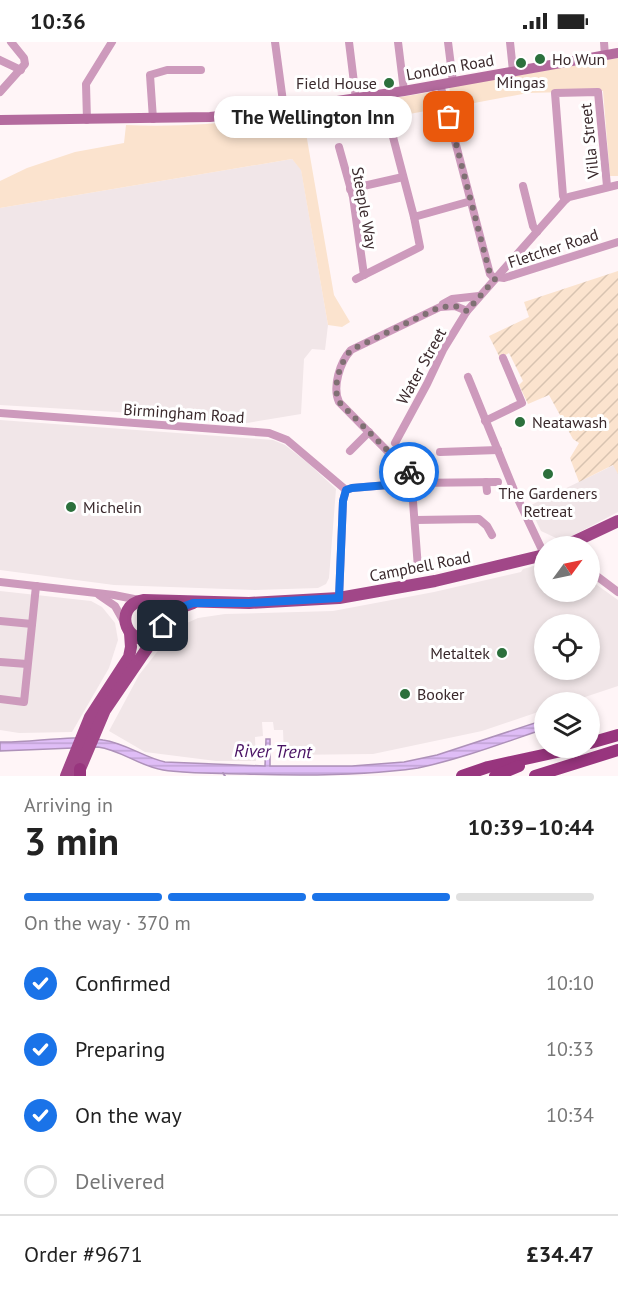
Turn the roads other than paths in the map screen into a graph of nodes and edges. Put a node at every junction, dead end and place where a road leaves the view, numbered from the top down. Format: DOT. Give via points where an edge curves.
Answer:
graph roads {
  1 [pos="11,42"];
  2 [pos="112,42"];
  3 [pos="275,42"];
  4 [pos="349,42"];
  5 [pos="398,42"];
  6 [pos="448,42"];
  7 [pos="510,42"];
  8 [pos="604,42"];
  9 [pos="618,53"];
  10 [pos="605,56"];
  11 [pos="0,60"];
  12 [pos="21,70"];
  13 [pos="201,70"];
  14 [pos="513,71"];
  15 [pos="453,82"];
  16 [pos="440,84"];
  17 [pos="404,91"];
  18 [pos="0,92"];
  19 [pos="356,99"];
  20 [pos="285,109"];
  21 [pos="153,119"];
  22 [pos="0,120"];
  23 [pos="87,120"];
  24 [pos="393,137"];
  25 [pos="339,147"];
  26 [pos="403,177"];
  27 [pos="618,185"];
  28 [pos="523,186"];
  29 [pos="607,186"];
  30 [pos="350,189"];
  31 [pos="565,200"];
  32 [pos="471,201"];
  33 [pos="414,217"];
  34 [pos="537,232"];
  35 [pos="618,242"];
  36 [pos="496,278"];
  37 [pos="479,296"];
  38 [pos="440,307"];
  39 [pos="467,311"];
  40 [pos="503,358"];
  41 [pos="468,377"];
  42 [pos="0,413"];
  43 [pos="485,421"];
  44 [pos="369,432"];
  45 [pos="395,443"];
  46 [pos="350,450"];
  47 [pos="498,450"];
  48 [pos="440,452"];
  49 [pos="486,482"];
  50 [pos="498,482"];
  51 [pos="412,483"];
  52 [pos="346,490"];
  53 [pos="487,492"];
  54 [pos="416,520"];
  55 [pos="618,520"];
  56 [pos="492,535"];
  57 [pos="535,536"];
  58 [pos="585,536"];
  59 [pos="534,556"];
  60 [pos="418,568"];
  61 [pos="600,578"];
  62 [pos="618,580"];
  63 [pos="0,582"];
  64 [pos="609,585"];
  65 [pos="36,586"];
  66 [pos="618,592"];
  67 [pos="94,593"];
  68 [pos="339,598"];
  69 [pos="145,601"];
  70 [pos="193,603"];
  71 [pos="0,621"];
  72 [pos="32,624"];
  73 [pos="128,629"];
  74 [pos="160,630"];
  75 [pos="0,662"];
  76 [pos="27,664"];
  77 [pos="0,699"];
  78 [pos="88,734"];
  79 [pos="618,735"];
  80 [pos="600,740"];
  81 [pos="618,750"];
  82 [pos="600,754"];
  83 [pos="534,756"];
  84 [pos="544,758"];
  85 [pos="588,758"];
  86 [pos="591,758"];
  87 [pos="76,771"];
  88 [pos="462,776"];
  89 [pos="495,776"];
  90 [pos="535,776"];
  91 [pos="556,776"];
  1 -- 12 [label="street" via="25,61"];
  2 -- 23 [label="street" via="86,84"];
  3 -- 20 [label="street"];
  4 -- 19 [label="street"];
  5 -- 17 [label="street"];
  6 -- 15 [label="street"];
  7 -- 14 [label="street"];
  8 -- 10 [label="street"];
  9 -- 10 [label="main road, London Road"];
  10 -- 14 [label="main road, London Road"];
  11 -- 12 [label="street"];
  12 -- 18 [label="street"];
  13 -- 21 [label="street" via="167,70 150,75"];
  14 -- 15 [label="main road, London Road"];
  15 -- 16 [label="main road, London Road"];
  16 -- 17 [label="main road, London Road"];
  16 -- 32 [label="street"];
  17 -- 19 [label="main road, London Road"];
  19 -- 20 [label="main road, London Road"];
  20 -- 21 [label="main road, London Road"];
  21 -- 23 [label="main road, London Road"];
  22 -- 23 [label="main road, London Road"];
  24 -- 26 [label="street"];
  25 -- 30 [label="street, Steeple Way"];
  26 -- 30 [label="street"];
  26 -- 33 [label="street"];
  27 -- 29 [label="street"];
  28 -- 34 [label="street"];
  29 -- 31 [label="street"];
  29 -- 31 [label="street, Villa Street" via="598,92 555,93"];
  30 -- 33 [label="street, Steeple Way" via="360,277 420,247"];
  31 -- 34 [label="street, Water Street"];
  32 -- 33 [label="street"];
  32 -- 36 [label="street" via="490,274"];
  34 -- 36 [label="street, Water Street"];
  35 -- 36 [label="street, Fletcher Road"];
  36 -- 37 [label="street, Water Street"];
  37 -- 38 [label="street" via="452,299"];
  37 -- 39 [label="street, Water Street"];
  38 -- 39 [label="street" via="455,306"];
  38 -- 44 [label="street" via="351,350 344,359 337,398"];
  39 -- 45 [label="street, Water Street"];
  40 -- 43 [label="street" via="522,403"];
  41 -- 43 [label="street"];
  42 -- 52 [label="street, Birmingham Road" via="269,433 286,440"];
  43 -- 47 [label="street"];
  44 -- 46 [label="street"];
  44 -- 51 [label="street" via="408,471"];
  47 -- 48 [label="street"];
  47 -- 57 [label="street"];
  49 -- 50 [label="street"];
  49 -- 51 [label="street"];
  49 -- 53 [label="street"];
  51 -- 52 [label="street"];
  51 -- 54 [label="street"];
  52 -- 68 [label="street"];
  54 -- 56 [label="street" via="479,519"];
  54 -- 60 [label="street"];
  55 -- 58 [label="main road"];
  59 -- 68 [label="main road, Campbell Road" via="435,581"];
  61 -- 64 [label="street"];
  62 -- 64 [label="street"];
  63 -- 65 [label="street, Campbell Road"];
  64 -- 66 [label="street"];
  65 -- 67 [label="street, Campbell Road"];
  65 -- 72 [label="street"];
  67 -- 69 [label="street, Campbell Road"];
  67 -- 73 [label="street, Campbell Road" via="115,606"];
  68 -- 70 [label="main road, Campbell Road"];
  69 -- 70 [label="main road, Campbell Road"];
  69 -- 73 [label="main road" via="134,603 127,611"];
  69 -- 74 [label="main road" via="161,610"];
  70 -- 74 [label="main road" via="182,607"];
  71 -- 72 [label="street"];
  72 -- 76 [label="street"];
  73 -- 74 [label="main road" via="140,639"];
  73 -- 78 [label="main road" via="129,657 101,698"];
  74 -- 78 [label="main road"];
  75 -- 76 [label="street"];
  76 -- 77 [label="street" via="24,702"];
  78 -- 87 [label="main road"];
  79 -- 80 [label="highway"];
  81 -- 82 [label="highway"];
  83 -- 88 [label="highway"];
  84 -- 89 [label="highway"];
  85 -- 90 [label="highway"];
  86 -- 91 [label="highway"];
}
